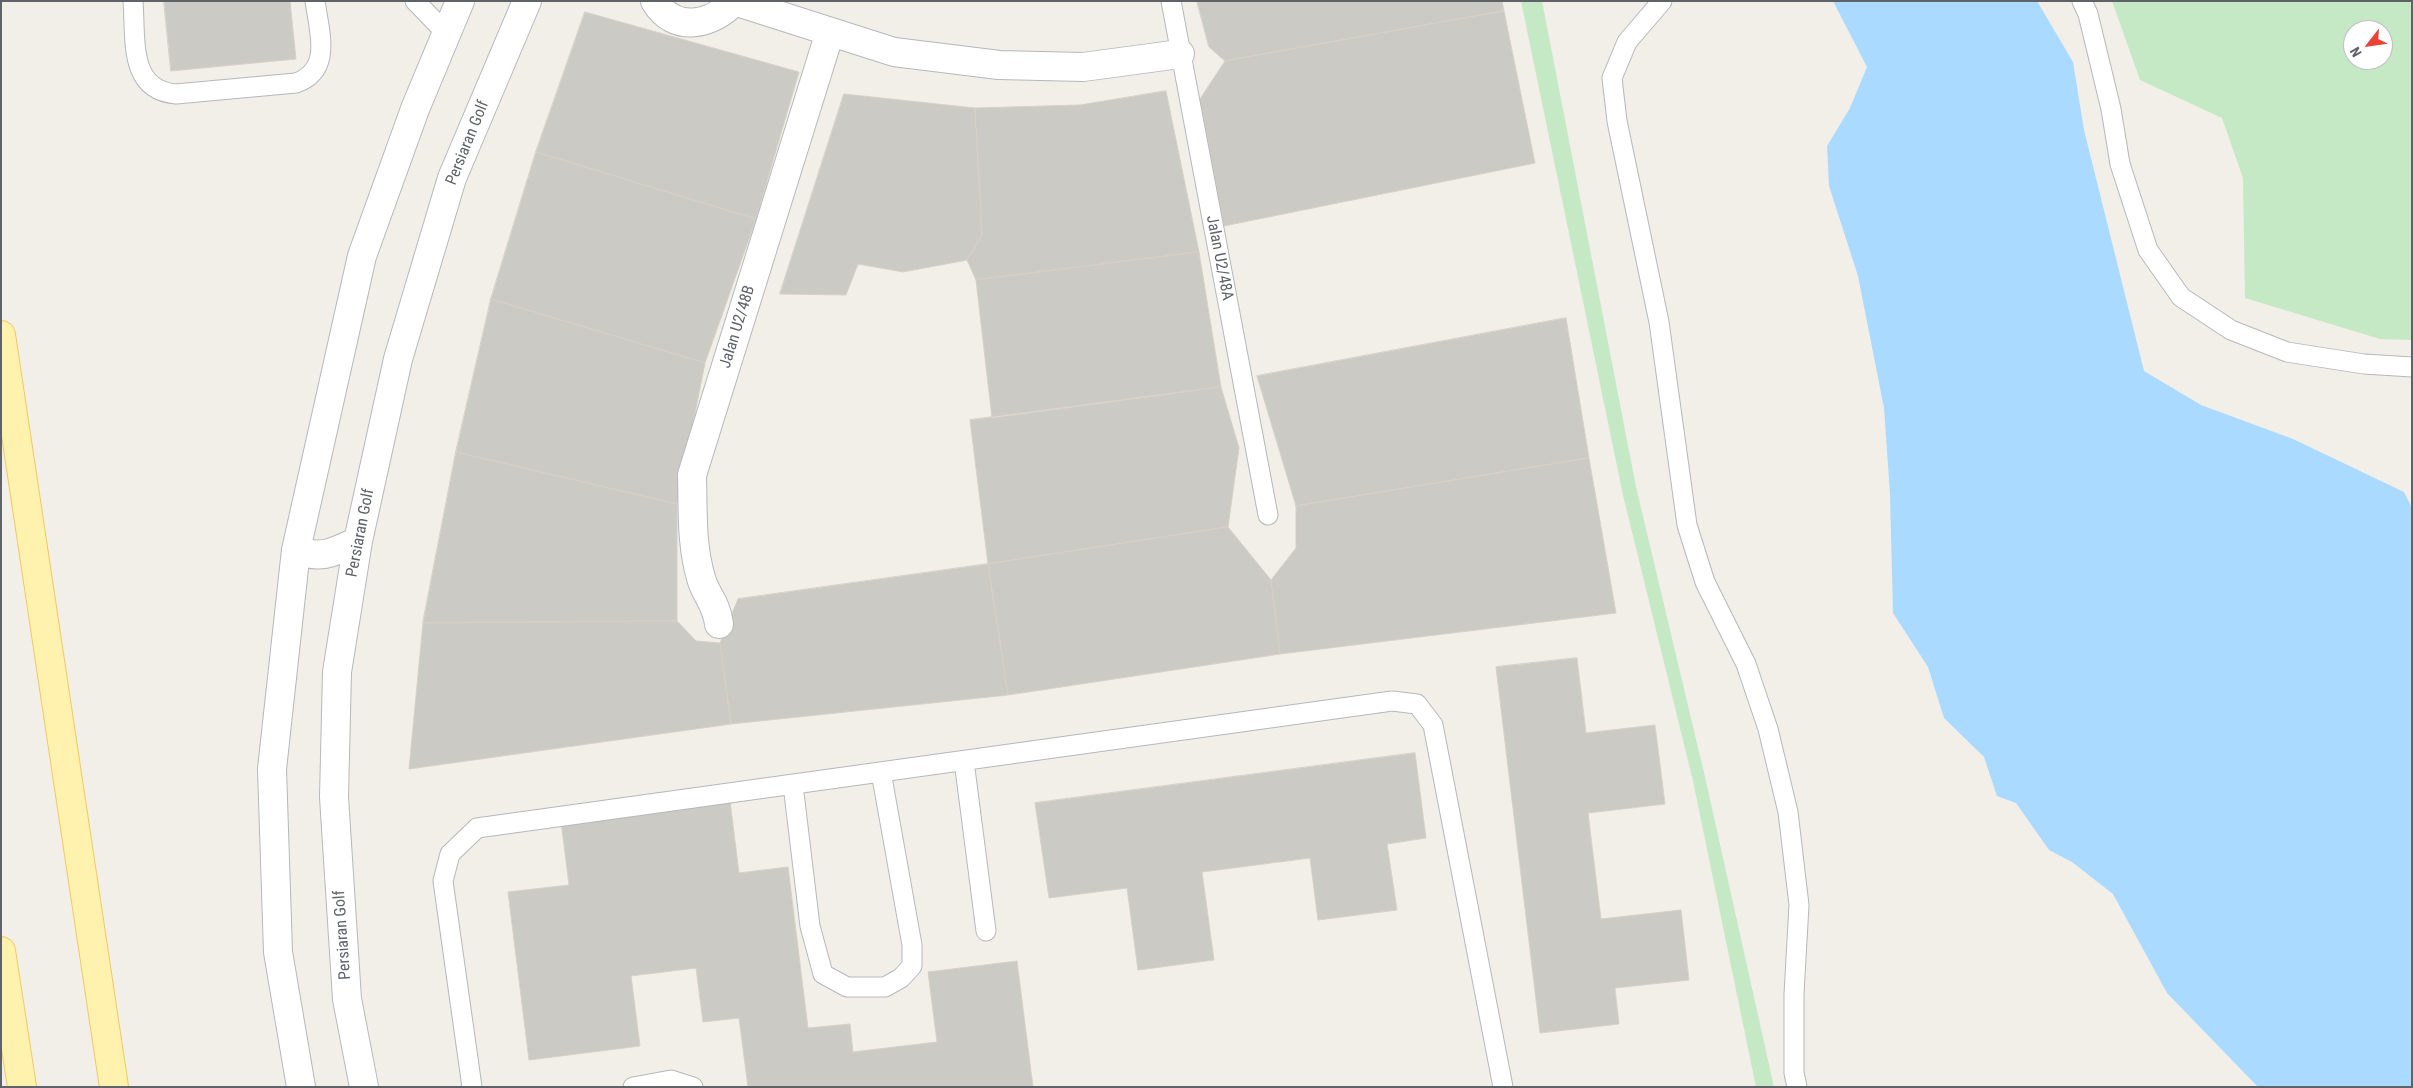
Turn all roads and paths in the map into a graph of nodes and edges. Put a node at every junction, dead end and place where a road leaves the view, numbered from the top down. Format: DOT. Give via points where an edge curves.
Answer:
graph roads {
  1 [pos="133,1"];
  2 [pos="316,1"];
  3 [pos="415,1"];
  4 [pos="460,1"];
  5 [pos="527,1"];
  6 [pos="655,1"];
  7 [pos="734,1"];
  8 [pos="1171,1"];
  9 [pos="1662,1"];
  10 [pos="2082,1"];
  11 [pos="830,32"];
  12 [pos="446,33"];
  13 [pos="1180,54"];
  14 [pos="1,335"];
  15 [pos="2412,367"];
  16 [pos="1268,515"];
  17 [pos="358,541"];
  18 [pos="296,550"];
  19 [pos="719,624"];
  20 [pos="964,761"];
  21 [pos="881,772"];
  22 [pos="793,784"];
  23 [pos="986,931"];
  24 [pos="1,951"];
  25 [pos="22,1087"];
  26 [pos="114,1087"];
  27 [pos="301,1087"];
  28 [pos="364,1087"];
  29 [pos="472,1087"];
  30 [pos="633,1087"];
  31 [pos="693,1087"];
  32 [pos="1503,1087"];
  33 [pos="1797,1087"];
  1 -- 2 [label="lane" via="138,63 143,78 161,93 176,94 305,80 314,73 321,56"];
  3 -- 12 [label="lane"];
  4 -- 12 [label="street"];
  5 -- 17 [label="street, Persiaran Golf" via="452,178 398,359"];
  6 -- 7 [label="street" via="668,15 696,23 711,20"];
  7 -- 11 [label="street"];
  8 -- 13 [label="lane, Jalan U2/48A"];
  9 -- 33 [label="lane" via="1628,42 1612,78 1617,122 1659,322 1687,525 1705,582 1746,664 1768,729 1788,812 1799,906 1794,994 1794,1073"];
  10 -- 15 [label="lane" via="2112,109 2120,164 2148,250 2181,297 2231,330 2287,352 2364,364"];
  11 -- 13 [label="street" via="894,52 999,65 1083,67"];
  11 -- 19 [label="street, Jalan U2/48B" via="692,475 693,540 701,580 717,608"];
  12 -- 18 [label="street" via="362,256"];
  13 -- 16 [label="lane, Jalan U2/48A"];
  14 -- 26 [label="main road"];
  17 -- 18 [label="street" via="333,552 311,556"];
  17 -- 28 [label="street, Persiaran Golf" via="337,672 334,797 347,999"];
  18 -- 27 [label="street" via="272,769 278,952"];
  20 -- 21 [label="lane"];
  20 -- 23 [label="lane"];
  20 -- 32 [label="lane" via="1392,701 1417,704 1433,725"];
  21 -- 22 [label="lane"];
  21 -- 22 [label="lane" via="912,945 912,966 885,988 847,987 823,974 810,926"];
  22 -- 29 [label="lane" via="477,828 450,854 443,881"];
  24 -- 25 [label="main road"];
  30 -- 31 [label="lane" via="671,1080"];
}
